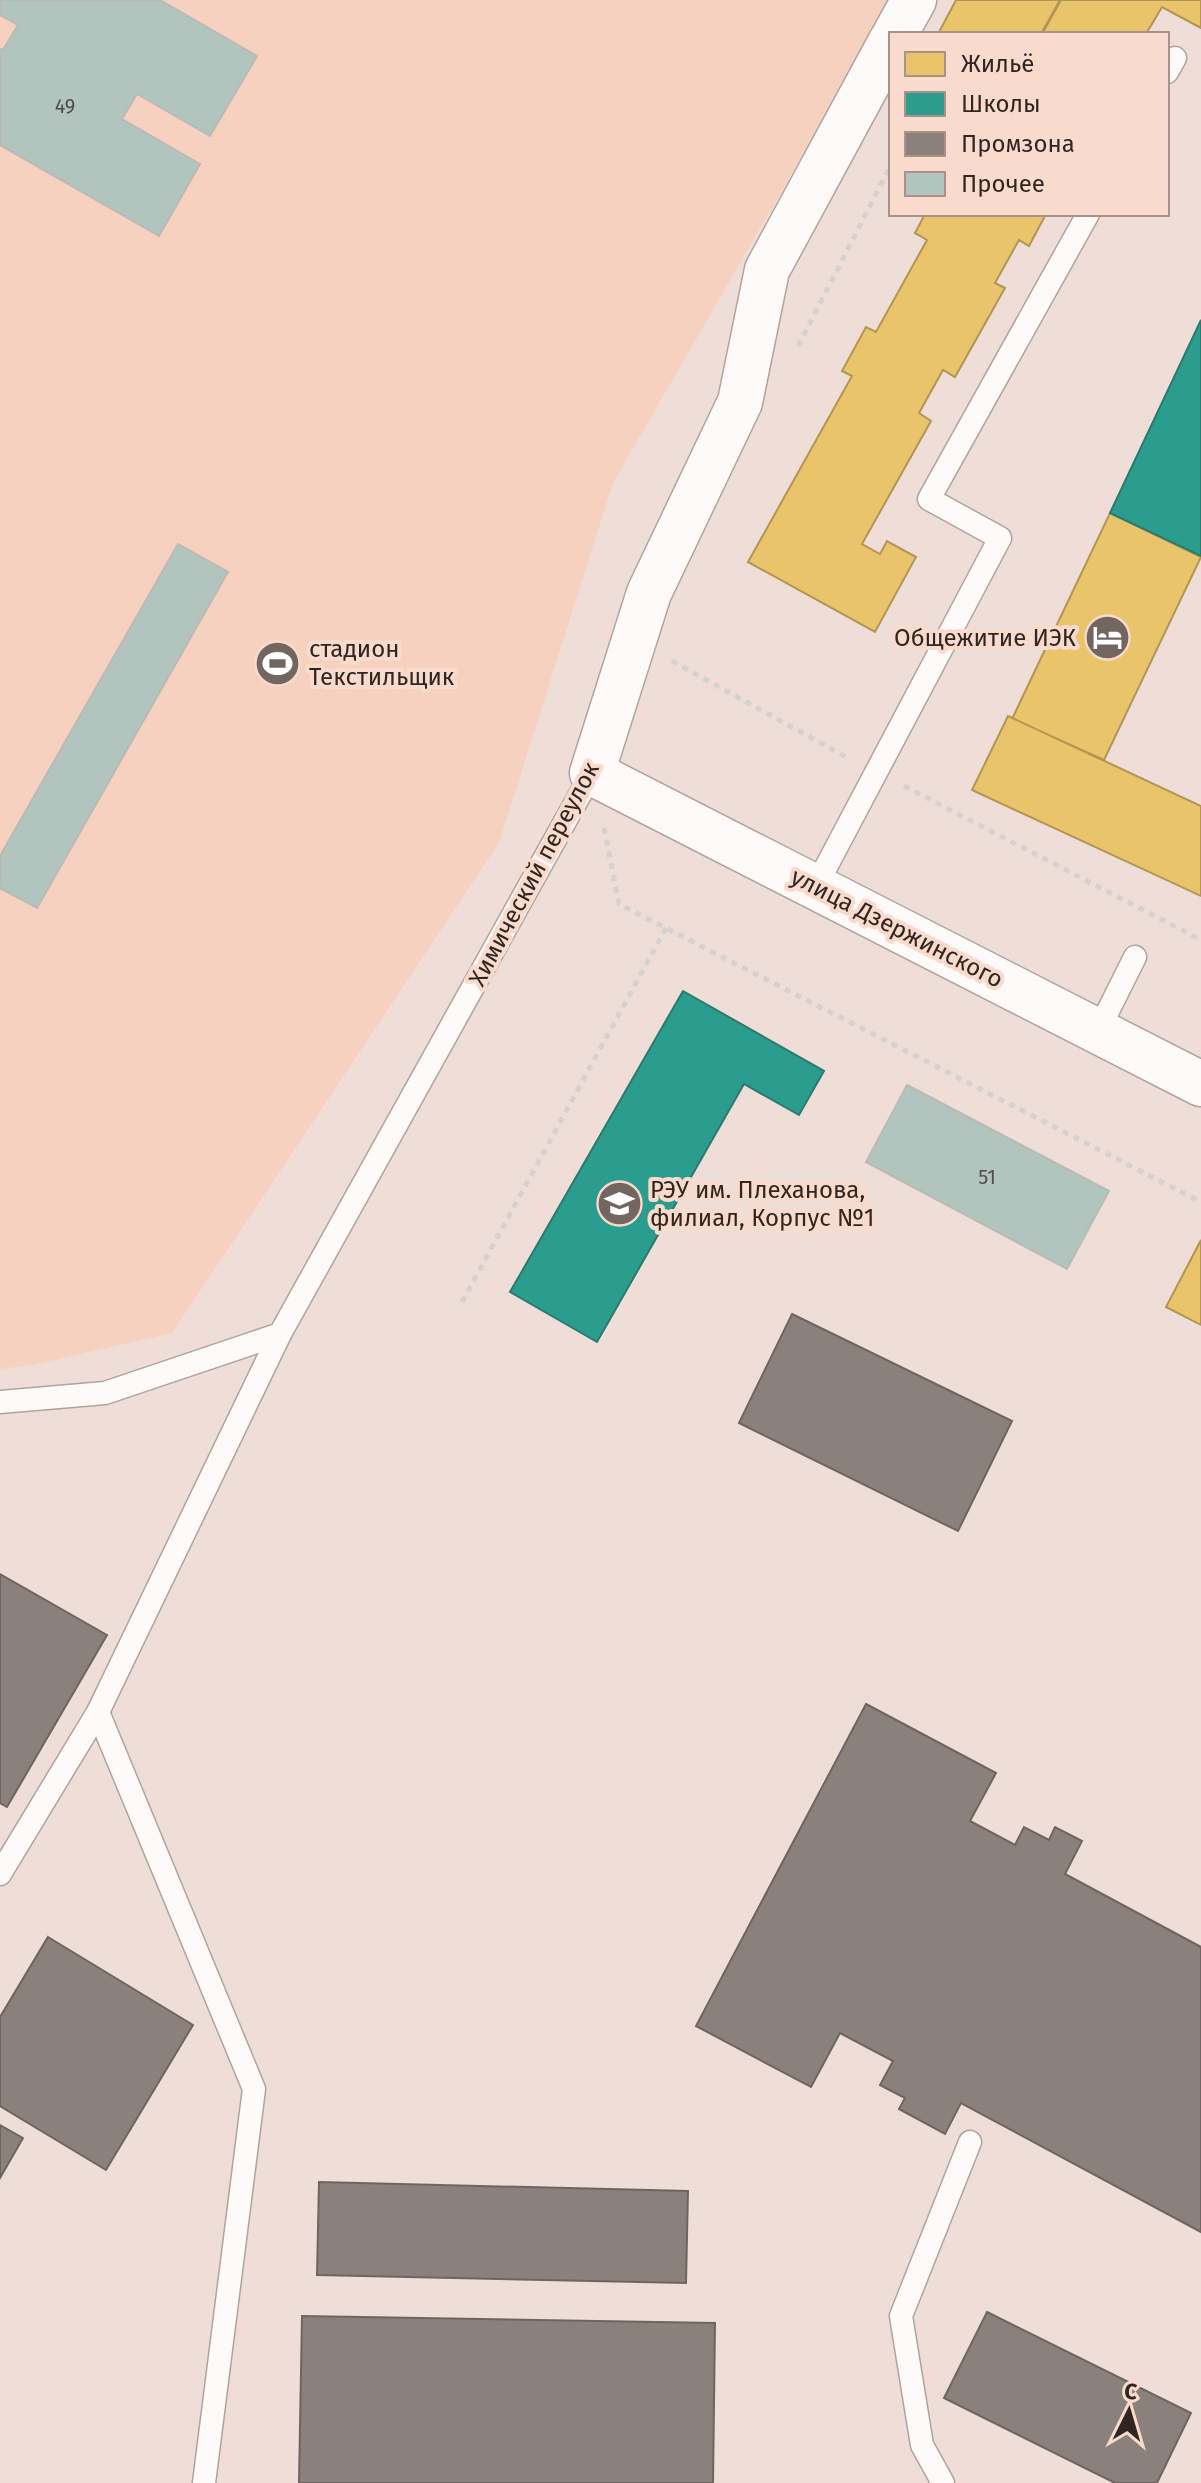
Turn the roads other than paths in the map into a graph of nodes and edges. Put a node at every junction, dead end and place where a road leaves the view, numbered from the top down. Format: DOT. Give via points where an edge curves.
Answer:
graph roads {
  1 [pos="914,0"];
  2 [pos="896,32"];
  3 [pos="889,45"];
  4 [pos="1087,216"];
  5 [pos="592,773"];
  6 [pos="816,886"];
  7 [pos="1135,957"];
  8 [pos="1098,1031"];
  9 [pos="1201,1084"];
  10 [pos="280,1334"];
  11 [pos="0,1402"];
  12 [pos="98,1712"];
  13 [pos="0,1874"];
  14 [pos="970,2142"];
  15 [pos="204,2483"];
  16 [pos="943,2483"];
  1 -- 2 [label="street"];
  3 -- 5 [label="street, Химический переулок" via="767,270 740,402 649,593"];
  4 -- 6 [label="lane" via="929,499 1000,538"];
  5 -- 6 [label="street, улица Дзержинского"];
  5 -- 10 [label="lane, Химический переулок"];
  6 -- 8 [label="street, улица Дзержинского"];
  7 -- 8 [label="lane"];
  8 -- 9 [label="street, улица Дзержинского"];
  10 -- 11 [label="lane" via="105,1393"];
  10 -- 12 [label="lane, Химический переулок"];
  12 -- 13 [label="lane, Химический переулок"];
  12 -- 15 [label="lane" via="254,2089"];
  14 -- 16 [label="lane" via="901,2316 922,2445"];
}
